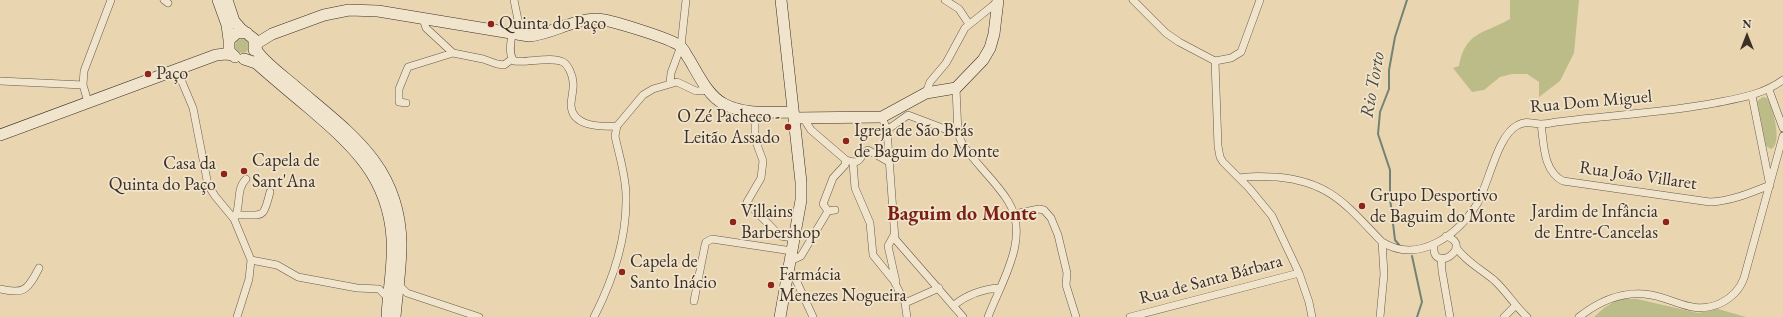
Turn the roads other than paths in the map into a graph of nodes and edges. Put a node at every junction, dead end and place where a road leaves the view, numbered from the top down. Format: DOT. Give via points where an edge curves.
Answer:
graph roads {
  1 [pos="111,0"];
  2 [pos="218,0"];
  3 [pos="228,0"];
  4 [pos="514,0"];
  5 [pos="686,0"];
  6 [pos="781,0"];
  7 [pos="945,0"];
  8 [pos="1133,0"];
  9 [pos="1260,0"];
  10 [pos="997,2"];
  11 [pos="423,19"];
  12 [pos="969,24"];
  13 [pos="249,34"];
  14 [pos="272,34"];
  15 [pos="517,35"];
  16 [pos="229,42"];
  17 [pos="681,46"];
  18 [pos="255,47"];
  19 [pos="453,53"];
  20 [pos="216,55"];
  21 [pos="238,57"];
  22 [pos="512,59"];
  23 [pos="1215,61"];
  24 [pos="177,70"];
  25 [pos="1783,80"];
  26 [pos="0,81"];
  27 [pos="670,83"];
  28 [pos="83,85"];
  29 [pos="956,88"];
  30 [pos="708,90"];
  31 [pos="1769,90"];
  32 [pos="926,93"];
  33 [pos="1752,96"];
  34 [pos="88,102"];
  35 [pos="406,103"];
  36 [pos="755,113"];
  37 [pos="797,116"];
  38 [pos="882,117"];
  39 [pos="1541,124"];
  40 [pos="617,126"];
  41 [pos="1783,126"];
  42 [pos="887,130"];
  43 [pos="958,134"];
  44 [pos="0,135"];
  45 [pos="1783,136"];
  46 [pos="1765,153"];
  47 [pos="1779,154"];
  48 [pos="850,162"];
  49 [pos="889,162"];
  50 [pos="1240,178"];
  51 [pos="246,179"];
  52 [pos="1770,185"];
  53 [pos="270,192"];
  54 [pos="1014,214"];
  55 [pos="236,217"];
  56 [pos="894,235"];
  57 [pos="1446,236"];
  58 [pos="794,238"];
  59 [pos="1382,242"];
  60 [pos="1434,245"];
  61 [pos="1456,247"];
  62 [pos="1441,258"];
  63 [pos="251,260"];
  64 [pos="790,261"];
  65 [pos="39,268"];
  66 [pos="1299,272"];
  67 [pos="398,284"];
  68 [pos="896,285"];
  69 [pos="939,288"];
  70 [pos="999,288"];
  71 [pos="0,289"];
  72 [pos="388,298"];
  73 [pos="694,301"];
  74 [pos="905,303"];
  75 [pos="954,305"];
  76 [pos="1515,306"];
  77 [pos="237,317"];
  78 [pos="387,317"];
  79 [pos="395,317"];
  80 [pos="479,317"];
  81 [pos="594,317"];
  82 [pos="780,317"];
  83 [pos="813,317"];
  84 [pos="907,317"];
  85 [pos="963,317"];
  86 [pos="988,317"];
  87 [pos="1076,317"];
  88 [pos="1130,317"];
  89 [pos="1312,317"];
  90 [pos="1380,317"];
  91 [pos="1450,317"];
  92 [pos="1504,317"];
  93 [pos="1528,317"];
  94 [pos="1579,317"];
  1 -- 28 [label="street" via="84,71"];
  2 -- 16 [label="street" via="227,25"];
  3 -- 13 [label="street" via="234,21"];
  4 -- 15 [label="street"];
  5 -- 17 [label="street"];
  6 -- 37 [label="street"];
  7 -- 12 [label="street" via="960,9"];
  8 -- 23 [label="street" via="1166,33"];
  9 -- 23 [label="street" via="1241,52 1231,58"];
  10 -- 12 [label="street"];
  10 -- 29 [label="street" via="990,48 983,60"];
  11 -- 14 [label="street" via="378,11 349,10 324,15"];
  11 -- 15 [label="street"];
  11 -- 19 [label="street" via="426,28"];
  12 -- 32 [label="street" via="938,74 930,82"];
  13 -- 14 [label="street" via="258,37"];
  13 -- 16 [label="street" via="237,33"];
  13 -- 18 [label="street"];
  14 -- 18 [label="street"];
  15 -- 17 [label="street" via="537,36 575,23 598,19 646,32"];
  15 -- 22 [label="street"];
  16 -- 20 [label="street"];
  16 -- 21 [label="street" via="229,51"];
  17 -- 27 [label="street"];
  17 -- 30 [label="street"];
  18 -- 21 [label="street" via="252,55"];
  18 -- 67 [label="street" via="272,66 352,134 380,169 398,214 401,243"];
  19 -- 22 [label="street" via="504,65"];
  19 -- 35 [label="street" via="408,67 399,89 399,102"];
  20 -- 21 [label="street"];
  20 -- 24 [label="street"];
  21 -- 72 [label="street" via="256,63 352,146 368,167 384,198 390,224 392,260"];
  22 -- 40 [label="street" via="518,62 562,62 568,66 573,76 571,104 577,119 602,127"];
  23 -- 50 [label="street" via="1218,151 1223,162"];
  24 -- 34 [label="street"];
  24 -- 55 [label="street" via="193,108 208,185"];
  25 -- 31 [label="street"];
  26 -- 28 [label="street"];
  27 -- 30 [label="street" via="677,82 696,91"];
  27 -- 40 [label="street" via="643,95"];
  28 -- 34 [label="street"];
  29 -- 32 [label="street"];
  29 -- 43 [label="street"];
  30 -- 36 [label="street" via="722,103 738,110"];
  31 -- 33 [label="street, Rua Dom Miguel"];
  31 -- 41 [label="street"];
  32 -- 38 [label="street"];
  33 -- 39 [label="street, Rua Dom Miguel" via="1672,111"];
  33 -- 46 [label="street"];
  34 -- 44 [label="street"];
  36 -- 37 [label="street"];
  36 -- 58 [label="street" via="756,139 763,161 761,178 747,202 780,236"];
  37 -- 38 [label="street"];
  37 -- 48 [label="street"];
  37 -- 58 [label="street" via="801,200"];
  38 -- 42 [label="street"];
  39 -- 52 [label="street, Rua João Villaret" via="1547,163 1552,172 1564,181 1710,202 1737,198"];
  39 -- 57 [label="street, Rua Dom Miguel" via="1526,122 1511,129 1477,204"];
  40 -- 81 [label="street" via="615,136 626,195 626,215 617,264"];
  42 -- 43 [label="street" via="905,116 913,116"];
  42 -- 49 [label="street"];
  43 -- 54 [label="street" via="968,152 1008,200"];
  45 -- 47 [label="street"];
  46 -- 47 [label="street"];
  46 -- 52 [label="street"];
  47 -- 52 [label="street"];
  48 -- 49 [label="street" via="858,161 868,150"];
  48 -- 64 [label="street" via="833,178 823,204 832,210 801,256"];
  48 -- 68 [label="street" via="855,188 870,223 874,255"];
  49 -- 56 [label="street"];
  50 -- 59 [label="street" via="1288,178 1312,183 1323,188 1346,206"];
  50 -- 66 [label="street" via="1272,216"];
  51 -- 55 [label="street" via="241,184"];
  52 -- 94 [label="street" via="1741,284 1727,300 1706,309 1695,309 1646,294 1619,295"];
  53 -- 55 [label="street" via="264,213 260,216"];
  54 -- 70 [label="street" via="1015,250"];
  54 -- 87 [label="street" via="1039,209 1044,210 1051,218 1058,235 1067,273 1066,284"];
  55 -- 63 [label="street"];
  56 -- 68 [label="street" via="888,246"];
  56 -- 69 [label="street"];
  57 -- 60 [label="street"];
  57 -- 61 [label="street" via="1452,239"];
  58 -- 64 [label="street"];
  59 -- 60 [label="street" via="1399,250"];
  59 -- 90 [label="street" via="1384,274"];
  60 -- 62 [label="street" via="1436,254"];
  61 -- 62 [label="street" via="1451,256"];
  61 -- 76 [label="street" via="1508,294"];
  62 -- 91 [label="street"];
  63 -- 72 [label="street" via="277,265 298,277 357,288 379,289"];
  63 -- 77 [label="street" via="249,279"];
  64 -- 73 [label="street" via="712,238 705,245"];
  64 -- 82 [label="street"];
  64 -- 83 [label="street"];
  65 -- 71 [label="street" via="31,284 23,291"];
  66 -- 88 [label="street, Rua de Santa Bárbara"];
  66 -- 89 [label="street"];
  67 -- 79 [label="street"];
  67 -- 80 [label="street" via="407,293"];
  68 -- 74 [label="street"];
  69 -- 74 [label="street"];
  69 -- 75 [label="street"];
  70 -- 75 [label="street" via="977,292 962,298"];
  70 -- 86 [label="street"];
  72 -- 78 [label="street"];
  74 -- 84 [label="street"];
  75 -- 85 [label="street"];
  76 -- 92 [label="street"];
  76 -- 93 [label="street"];
}
